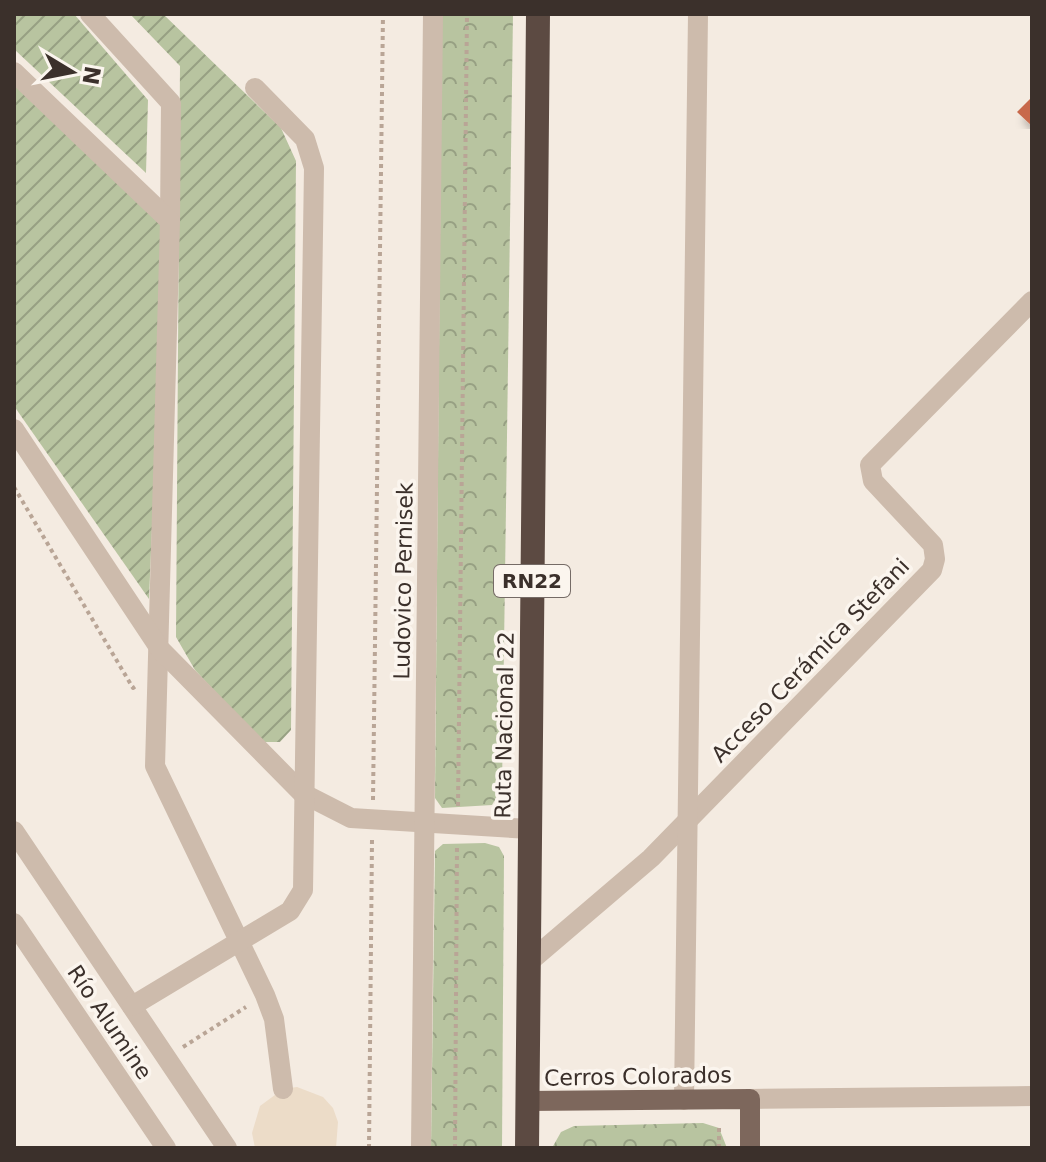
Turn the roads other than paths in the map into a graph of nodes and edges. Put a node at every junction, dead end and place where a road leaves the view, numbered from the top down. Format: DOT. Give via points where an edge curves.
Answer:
graph roads {
  1 [pos="90,14"];
  2 [pos="433,14"];
  3 [pos="538,14"];
  4 [pos="698,14"];
  5 [pos="14,72"];
  6 [pos="255,88"];
  7 [pos="170,221"];
  8 [pos="1032,301"];
  9 [pos="14,429"];
  10 [pos="160,649"];
  11 [pos="302,793"];
  12 [pos="687,822"];
  13 [pos="425,825"];
  14 [pos="529,829"];
  15 [pos="14,831"];
  16 [pos="14,923"];
  17 [pos="239,940"];
  18 [pos="528,963"];
  19 [pos="132,1006"];
  20 [pos="283,1089"];
  21 [pos="1032,1096"];
  22 [pos="750,1099"];
  23 [pos="684,1100"];
  24 [pos="527,1101"];
  25 [pos="166,1148"];
  26 [pos="227,1148"];
  27 [pos="421,1148"];
  28 [pos="527,1148"];
  29 [pos="750,1148"];
  1 -- 7 [label="street" via="171,103"];
  2 -- 13 [label="street, Ludovico Pernisek"];
  3 -- 14 [label="highway, Ruta Nacional 22 / RN22"];
  4 -- 12 [label="street"];
  5 -- 7 [label="street"];
  6 -- 11 [label="street" via="305,139 314,168"];
  7 -- 10 [label="street"];
  8 -- 12 [label="street, Acceso Cerámica Stefani" via="870,465 873,481 933,545 932,570"];
  9 -- 10 [label="street"];
  10 -- 11 [label="street"];
  10 -- 17 [label="street" via="155,766"];
  11 -- 13 [label="street" via="351,818"];
  11 -- 17 [label="street" via="303,890 290,911"];
  12 -- 18 [label="street, Acceso Cerámica Stefani"];
  12 -- 23 [label="street"];
  13 -- 14 [label="street"];
  13 -- 27 [label="street, Ludovico Pernisek"];
  14 -- 18 [label="highway, Ruta Nacional 22 / RN22"];
  15 -- 19 [label="street"];
  16 -- 25 [label="street, Río Alumine"];
  17 -- 19 [label="street"];
  17 -- 20 [label="street" via="274,1019"];
  18 -- 24 [label="highway, Ruta Nacional 22 / RN22"];
  19 -- 26 [label="street"];
  21 -- 22 [label="street"];
  22 -- 23 [label="main road, Cerros Colorados"];
  22 -- 29 [label="main road"];
  23 -- 24 [label="main road, Cerros Colorados"];
  24 -- 28 [label="highway, Ruta Nacional 22 / RN22"];
}
